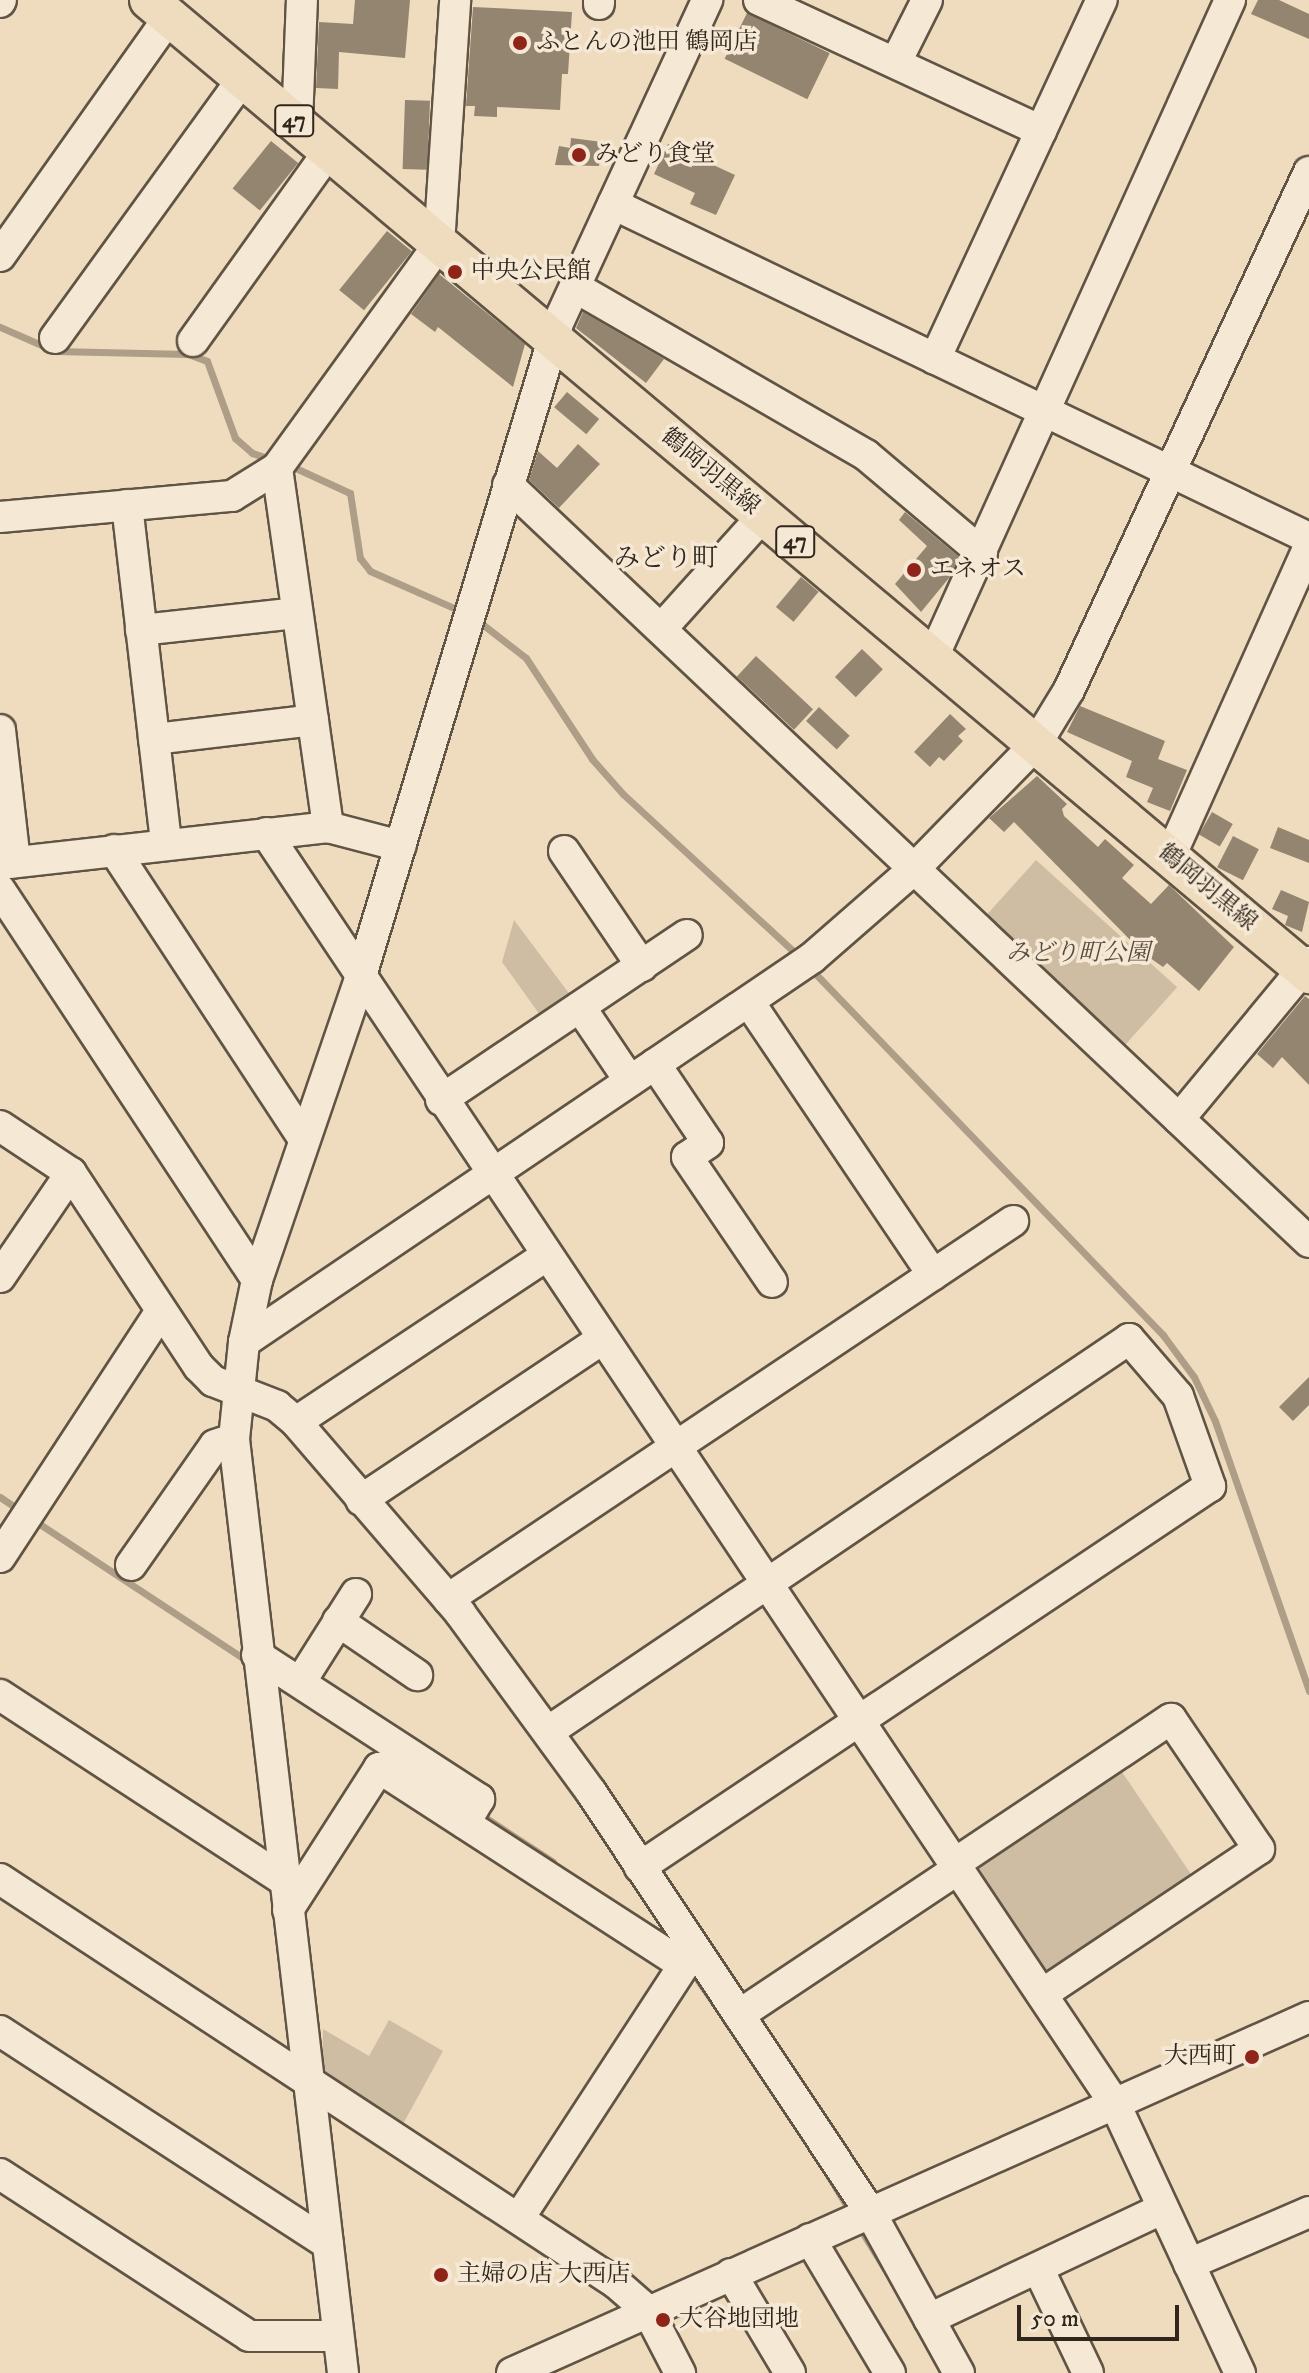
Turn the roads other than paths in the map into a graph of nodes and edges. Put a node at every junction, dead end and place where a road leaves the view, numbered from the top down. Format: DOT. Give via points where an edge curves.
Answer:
graph roads {
  1 [pos="302,0"];
  2 [pos="455,0"];
  3 [pos="707,0"];
  4 [pos="759,0"];
  5 [pos="927,0"];
  6 [pos="1102,0"];
  7 [pos="1230,0"];
  8 [pos="159,8"];
  9 [pos="896,62"];
  10 [pos="243,78"];
  11 [pos="297,123"];
  12 [pos="1041,131"];
  13 [pos="329,151"];
  14 [pos="1309,172"];
  15 [pos="613,204"];
  16 [pos="439,244"];
  17 [pos="0,256"];
  18 [pos="575,287"];
  19 [pos="55,338"];
  20 [pos="553,340"];
  21 [pos="193,341"];
  22 [pos="935,359"];
  23 [pos="1042,411"];
  24 [pos="283,461"];
  25 [pos="1168,471"];
  26 [pos="508,485"];
  27 [pos="127,505"];
  28 [pos="763,516"];
  29 [pos="0,517"];
  30 [pos="1309,538"];
  31 [pos="1309,546"];
  32 [pos="982,553"];
  33 [pos="297,613"];
  34 [pos="662,628"];
  35 [pos="141,630"];
  36 [pos="933,657"];
  37 [pos="313,720"];
  38 [pos="0,730"];
  39 [pos="154,739"];
  40 [pos="1036,744"];
  41 [pos="328,827"];
  42 [pos="266,833"];
  43 [pos="166,844"];
  44 [pos="401,846"];
  45 [pos="114,850"];
  46 [pos="564,851"];
  47 [pos="1170,857"];
  48 [pos="8,863"];
  49 [pos="914,869"];
  50 [pos="0,890"];
  51 [pos="687,935"];
  52 [pos="642,966"];
  53 [pos="1308,969"];
  54 [pos="360,979"];
  55 [pos="749,1002"];
  56 [pos="580,1007"];
  57 [pos="642,1073"];
  58 [pos="441,1100"];
  59 [pos="1179,1119"];
  60 [pos="0,1126"];
  61 [pos="303,1138"];
  62 [pos="71,1173"];
  63 [pos="491,1174"];
  64 [pos="1013,1221"];
  65 [pos="1309,1242"];
  66 [pos="546,1256"];
  67 [pos="933,1275"];
  68 [pos="0,1277"];
  69 [pos="257,1280"];
  70 [pos="772,1282"];
  71 [pos="161,1311"];
  72 [pos="602,1339"];
  73 [pos="244,1342"];
  74 [pos="236,1390"];
  75 [pos="296,1422"];
  76 [pos="234,1439"];
  77 [pos="675,1447"];
  78 [pos="361,1500"];
  79 [pos="0,1557"];
  80 [pos="131,1565"];
  81 [pos="765,1582"];
  82 [pos="356,1594"];
  83 [pos="448,1599"];
  84 [pos="338,1621"];
  85 [pos="257,1655"];
  86 [pos="417,1675"];
  87 [pos="301,1681"];
  88 [pos="0,1695"];
  89 [pos="858,1721"];
  90 [pos="549,1731"];
  91 [pos="465,1823"];
  92 [pos="640,1867"];
  93 [pos="956,1867"];
  94 [pos="0,1879"];
  95 [pos="284,1880"];
  96 [pos="288,1910"];
  97 [pos="692,1961"];
  98 [pos="1042,1994"];
  99 [pos="739,2015"];
  100 [pos="1309,2017"];
  101 [pos="0,2031"];
  102 [pos="309,2082"];
  103 [pos="1115,2104"];
  104 [pos="0,2174"];
  105 [pos="1162,2209"];
  106 [pos="870,2212"];
  107 [pos="1309,2212"];
  108 [pos="519,2218"];
  109 [pos="810,2239"];
  110 [pos="328,2244"];
  111 [pos="1189,2264"];
  112 [pos="1038,2268"];
  113 [pos="731,2274"];
  114 [pos="648,2311"];
  115 [pos="929,2319"];
  116 [pos="338,2336"];
  117 [pos="343,2373"];
  118 [pos="512,2373"];
  119 [pos="680,2373"];
  120 [pos="790,2373"];
  121 [pos="890,2373"];
  122 [pos="959,2373"];
  123 [pos="1088,2373"];
  124 [pos="1240,2373"];
  1 -- 11 [label="street"];
  2 -- 16 [label="street"];
  3 -- 15 [label="street"];
  4 -- 9 [label="street"];
  5 -- 9 [label="street"];
  6 -- 12 [label="street"];
  7 -- 23 [label="street"];
  8 -- 10 [label="main road, 鶴岡羽黒線 / 47"];
  8 -- 17 [label="street"];
  9 -- 12 [label="street"];
  10 -- 11 [label="main road, 鶴岡羽黒線 / 47"];
  10 -- 19 [label="street"];
  11 -- 13 [label="main road, 鶴岡羽黒線 / 47"];
  12 -- 22 [label="street"];
  13 -- 16 [label="main road, 鶴岡羽黒線 / 47"];
  13 -- 21 [label="street"];
  14 -- 25 [label="street"];
  15 -- 18 [label="street"];
  15 -- 22 [label="street"];
  16 -- 20 [label="main road, 鶴岡羽黒線 / 47"];
  16 -- 24 [label="street"];
  18 -- 20 [label="street"];
  18 -- 32 [label="street" via="866,455"];
  20 -- 26 [label="street"];
  20 -- 28 [label="main road, 鶴岡羽黒線 / 47"];
  22 -- 23 [label="street"];
  23 -- 25 [label="street"];
  23 -- 32 [label="street"];
  24 -- 27 [label="street" via="232,496"];
  24 -- 33 [label="street"];
  25 -- 30 [label="street"];
  25 -- 40 [label="street" via="1069,690"];
  26 -- 34 [label="street"];
  26 -- 44 [label="street"];
  27 -- 29 [label="street"];
  27 -- 35 [label="street"];
  28 -- 34 [label="street"];
  28 -- 36 [label="main road, 鶴岡羽黒線 / 47"];
  31 -- 47 [label="street"];
  32 -- 36 [label="street"];
  33 -- 35 [label="street"];
  33 -- 37 [label="street"];
  34 -- 49 [label="street"];
  35 -- 39 [label="street"];
  36 -- 40 [label="main road, 鶴岡羽黒線 / 47"];
  37 -- 39 [label="street"];
  37 -- 41 [label="street"];
  38 -- 48 [label="street"];
  39 -- 43 [label="street"];
  40 -- 47 [label="main road, 鶴岡羽黒線 / 47"];
  40 -- 49 [label="street"];
  41 -- 42 [label="street"];
  41 -- 44 [label="street"];
  42 -- 43 [label="street"];
  42 -- 54 [label="street"];
  43 -- 45 [label="street"];
  44 -- 54 [label="street"];
  45 -- 48 [label="street"];
  45 -- 61 [label="street"];
  46 -- 52 [label="street"];
  47 -- 53 [label="main road, 鶴岡羽黒線 / 47"];
  49 -- 55 [label="street"];
  49 -- 59 [label="street"];
  50 -- 69 [label="street"];
  51 -- 52 [label="street"];
  52 -- 56 [label="street"];
  53 -- 59 [label="street"];
  54 -- 58 [label="street"];
  54 -- 61 [label="street"];
  55 -- 57 [label="street"];
  55 -- 67 [label="street"];
  56 -- 57 [label="street"];
  56 -- 58 [label="street"];
  57 -- 63 [label="street"];
  57 -- 70 [label="street" via="708,1143 687,1157"];
  58 -- 63 [label="street"];
  59 -- 65 [label="street"];
  60 -- 62 [label="street"];
  61 -- 69 [label="street"];
  62 -- 68 [label="street"];
  62 -- 71 [label="street"];
  63 -- 66 [label="street"];
  63 -- 73 [label="street"];
  64 -- 67 [label="street"];
  66 -- 72 [label="street"];
  66 -- 75 [label="street"];
  67 -- 77 [label="street"];
  69 -- 73 [label="street"];
  71 -- 74 [label="street" via="199,1367 213,1381"];
  71 -- 79 [label="street"];
  72 -- 77 [label="street"];
  72 -- 78 [label="street"];
  73 -- 74 [label="street"];
  74 -- 75 [label="street" via="277,1406"];
  74 -- 76 [label="street"];
  75 -- 78 [label="street"];
  76 -- 80 [label="street" via="215,1445"];
  76 -- 85 [label="street"];
  77 -- 81 [label="street"];
  77 -- 83 [label="street"];
  78 -- 83 [label="street"];
  81 -- 89 [label="street"];
  81 -- 89 [label="street" via="1129,1339 1178,1396 1210,1486"];
  81 -- 90 [label="street"];
  82 -- 84 [label="street"];
  83 -- 90 [label="street"];
  84 -- 86 [label="street"];
  84 -- 87 [label="street"];
  85 -- 87 [label="street"];
  85 -- 95 [label="street"];
  87 -- 91 [label="street" via="479,1799"];
  88 -- 95 [label="street"];
  89 -- 92 [label="street"];
  89 -- 93 [label="street"];
  90 -- 92 [label="street"];
  91 -- 96 [label="street" via="379,1768"];
  91 -- 97 [label="street"];
  92 -- 97 [label="street"];
  93 -- 98 [label="street"];
  93 -- 98 [label="street" via="1171,1719 1259,1849"];
  93 -- 99 [label="street"];
  94 -- 102 [label="street"];
  95 -- 96 [label="street"];
  96 -- 102 [label="street"];
  97 -- 99 [label="street"];
  97 -- 108 [label="street"];
  98 -- 103 [label="street"];
  99 -- 106 [label="street"];
  100 -- 103 [label="street"];
  101 -- 110 [label="street"];
  102 -- 108 [label="street"];
  102 -- 110 [label="street"];
  103 -- 105 [label="street"];
  103 -- 106 [label="street"];
  104 -- 116 [label="street" via="249,2336"];
  105 -- 111 [label="street"];
  105 -- 112 [label="street"];
  106 -- 109 [label="street"];
  106 -- 115 [label="street"];
  107 -- 111 [label="street"];
  108 -- 114 [label="street"];
  109 -- 113 [label="street"];
  109 -- 121 [label="street"];
  110 -- 116 [label="street"];
  111 -- 124 [label="street"];
  112 -- 115 [label="street"];
  112 -- 123 [label="street"];
  113 -- 114 [label="street"];
  113 -- 120 [label="street"];
  114 -- 118 [label="street"];
  114 -- 119 [label="street"];
  115 -- 122 [label="street"];
  116 -- 117 [label="street"];
}
